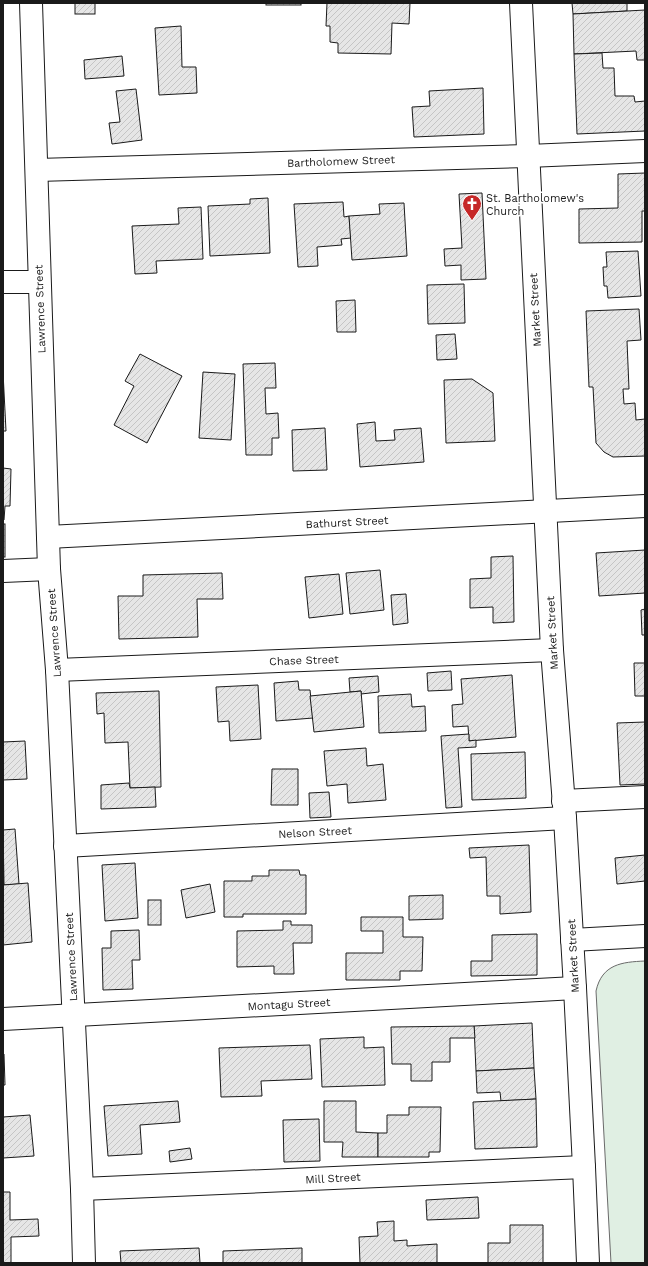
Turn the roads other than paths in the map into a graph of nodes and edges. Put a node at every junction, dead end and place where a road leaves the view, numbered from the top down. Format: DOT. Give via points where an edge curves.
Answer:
graph roads {
  1 [pos="31,3"];
  2 [pos="521,3"];
  3 [pos="645,151"];
  4 [pos="528,156"];
  5 [pos="37,170"];
  6 [pos="3,282"];
  7 [pos="39,282"];
  8 [pos="645,506"];
  9 [pos="546,512"];
  10 [pos="48,537"];
  11 [pos="50,569"];
  12 [pos="3,571"];
  13 [pos="552,650"];
  14 [pos="57,670"];
  15 [pos="645,797"];
  16 [pos="564,810"];
  17 [pos="64,846"];
  18 [pos="645,936"];
  19 [pos="572,940"];
  20 [pos="575,988"];
  21 [pos="74,1015"];
  22 [pos="3,1019"];
  23 [pos="584,1167"];
  24 [pos="82,1189"];
  25 [pos="84,1263"];
  26 [pos="588,1263"];
  1 -- 5 [label="street, Lawrence Street"];
  2 -- 4 [label="street, Market Street"];
  3 -- 4 [label="street, Bartholomew Street"];
  4 -- 5 [label="street, Bartholomew Street"];
  4 -- 9 [label="street, Market Street"];
  5 -- 7 [label="street, Lawrence Street"];
  6 -- 7 [label="street"];
  7 -- 10 [label="street, Lawrence Street"];
  8 -- 9 [label="street, Bathurst Street"];
  9 -- 10 [label="street, Bathurst Street"];
  9 -- 13 [label="street, Market Street"];
  10 -- 11 [label="street, Lawrence Street"];
  11 -- 12 [label="street"];
  11 -- 14 [label="street, Lawrence Street"];
  13 -- 14 [label="street, Chase Street"];
  13 -- 16 [label="street, Market Street"];
  14 -- 17 [label="street, Lawrence Street"];
  15 -- 16 [label="street, Nelson Street"];
  16 -- 17 [label="street, Nelson Street"];
  16 -- 19 [label="street, Market Street"];
  17 -- 21 [label="street, Lawrence Street"];
  18 -- 19 [label="street"];
  19 -- 20 [label="street, Market Street"];
  20 -- 21 [label="street, Montagu Street"];
  20 -- 23 [label="street, Market Street"];
  21 -- 22 [label="street, Montagu Street"];
  21 -- 24 [label="street, Lawrence Street"];
  23 -- 24 [label="street, Mill Street"];
  23 -- 26 [label="street, Market Street"];
  24 -- 25 [label="street, Lawrence Street"];
}
